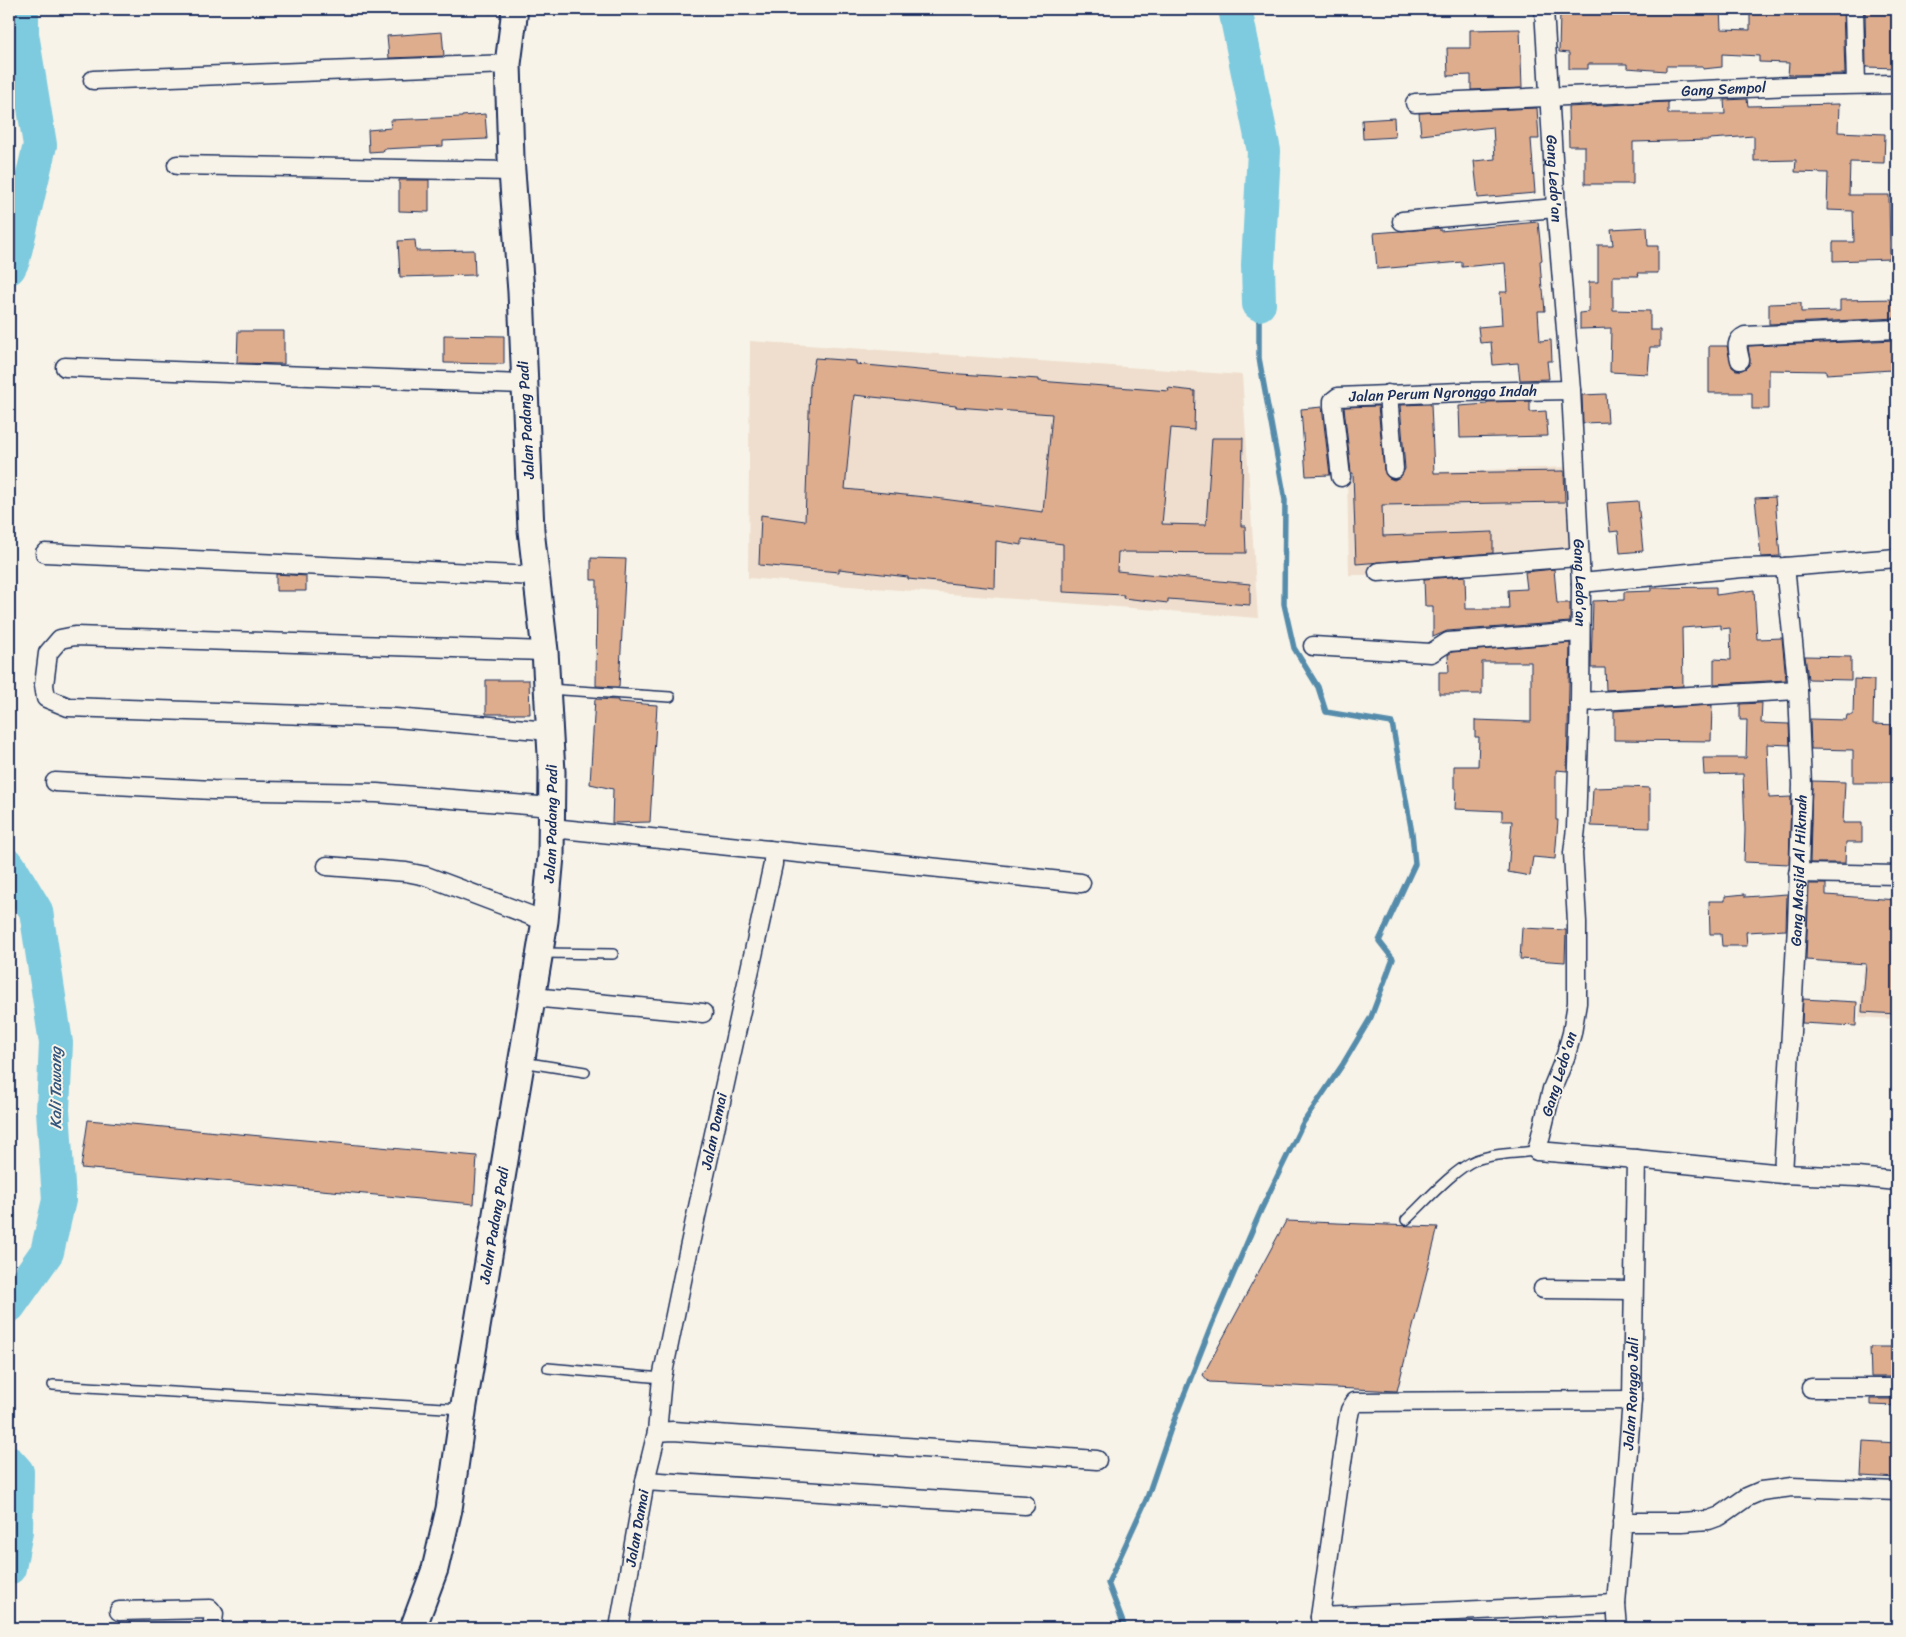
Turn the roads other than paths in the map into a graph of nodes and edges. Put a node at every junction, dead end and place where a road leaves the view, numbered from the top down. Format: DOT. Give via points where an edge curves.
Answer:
graph roads {
  1 [pos="515,9"];
  2 [pos="1544,9"];
  3 [pos="1854,9"];
  4 [pos="508,64"];
  5 [pos="93,80"];
  6 [pos="1856,84"];
  7 [pos="1897,84"];
  8 [pos="1549,97"];
  9 [pos="1415,103"];
  10 [pos="177,165"];
  11 [pos="512,171"];
  12 [pos="1556,208"];
  13 [pos="1402,221"];
  14 [pos="1897,329"];
  15 [pos="1740,360"];
  16 [pos="65,367"];
  17 [pos="524,384"];
  18 [pos="1571,390"];
  19 [pos="1388,394"];
  20 [pos="1394,469"];
  21 [pos="1341,477"];
  22 [pos="45,553"];
  23 [pos="1578,557"];
  24 [pos="1897,558"];
  25 [pos="1785,567"];
  26 [pos="1378,572"];
  27 [pos="536,576"];
  28 [pos="1581,583"];
  29 [pos="1580,632"];
  30 [pos="1313,646"];
  31 [pos="545,651"];
  32 [pos="548,689"];
  33 [pos="1798,690"];
  34 [pos="670,697"];
  35 [pos="1580,702"];
  36 [pos="550,731"];
  37 [pos="55,782"];
  38 [pos="552,818"];
  39 [pos="769,850"];
  40 [pos="327,866"];
  41 [pos="1798,873"];
  42 [pos="1897,875"];
  43 [pos="1082,883"];
  44 [pos="545,921"];
  45 [pos="540,953"];
  46 [pos="613,954"];
  47 [pos="532,997"];
  48 [pos="702,1013"];
  49 [pos="522,1062"];
  50 [pos="585,1072"];
  51 [pos="1537,1151"];
  52 [pos="1636,1159"];
  53 [pos="1783,1174"];
  54 [pos="1897,1181"];
  55 [pos="1406,1220"];
  56 [pos="1543,1289"];
  57 [pos="1633,1290"];
  58 [pos="548,1368"];
  59 [pos="662,1378"];
  60 [pos="53,1385"];
  61 [pos="1811,1388"];
  62 [pos="1897,1388"];
  63 [pos="1632,1400"];
  64 [pos="464,1409"];
  65 [pos="657,1432"];
  66 [pos="1097,1460"];
  67 [pos="645,1481"];
  68 [pos="1897,1491"];
  69 [pos="1025,1506"];
  70 [pos="1622,1522"];
  71 [pos="1616,1604"];
  72 [pos="119,1611"];
  73 [pos="1321,1622"];
  74 [pos="212,1628"];
  75 [pos="413,1628"];
  76 [pos="619,1628"];
  77 [pos="1618,1628"];
  1 -- 4 [label="main road, Jalan Padang Padi"];
  2 -- 8 [label="street, Gang Ledo'an"];
  3 -- 6 [label="street"];
  4 -- 5 [label="street"];
  4 -- 11 [label="main road, Jalan Padang Padi"];
  6 -- 7 [label="street, Gang Sempol"];
  6 -- 8 [label="street, Gang Sempol"];
  8 -- 9 [label="street, Gang Sempol"];
  8 -- 12 [label="street, Gang Ledo'an"];
  10 -- 11 [label="street"];
  11 -- 17 [label="main road, Jalan Padang Padi"];
  12 -- 13 [label="street"];
  12 -- 18 [label="street, Gang Ledo'an"];
  14 -- 15 [label="street" via="1745,336 1736,345"];
  16 -- 17 [label="street"];
  17 -- 27 [label="main road, Jalan Padang Padi"];
  18 -- 19 [label="street, Jalan Perum Ngronggo Indah"];
  18 -- 23 [label="street, Gang Ledo'an"];
  19 -- 20 [label="street"];
  19 -- 21 [label="street, Jalan Perum Ngronggo Indah" via="1343,396 1333,401"];
  22 -- 27 [label="street"];
  23 -- 26 [label="street"];
  23 -- 28 [label="street, Gang Ledo'an"];
  24 -- 25 [label="street"];
  25 -- 28 [label="street"];
  25 -- 33 [label="street, Gang Masjid Al Hikmah"];
  27 -- 31 [label="main road, Jalan Padang Padi"];
  28 -- 29 [label="street, Gang Ledo'an"];
  29 -- 30 [label="street" via="1448,642 1431,654"];
  29 -- 35 [label="street, Gang Ledo'an"];
  31 -- 32 [label="main road, Jalan Padang Padi"];
  31 -- 36 [label="street" via="75,636 60,639 48,653 44,685 46,698 68,707 395,718"];
  32 -- 34 [label="lane"];
  32 -- 36 [label="main road, Jalan Padang Padi"];
  33 -- 35 [label="street"];
  33 -- 41 [label="street, Gang Masjid Al Hikmah" via="1802,785"];
  35 -- 51 [label="street, Gang Ledo'an" via="1573,853 1577,1003 1566,1055 1552,1089"];
  36 -- 38 [label="main road, Jalan Padang Padi"];
  37 -- 38 [label="street" via="212,790 377,793"];
  38 -- 39 [label="street"];
  38 -- 44 [label="main road, Jalan Padang Padi"];
  39 -- 43 [label="street"];
  39 -- 59 [label="street, Jalan Damai" via="773,864"];
  40 -- 44 [label="street" via="426,876"];
  41 -- 42 [label="street"];
  41 -- 53 [label="street, Gang Masjid Al Hikmah"];
  44 -- 45 [label="main road, Jalan Padang Padi"];
  45 -- 46 [label="lane"];
  45 -- 47 [label="main road, Jalan Padang Padi"];
  47 -- 48 [label="street"];
  47 -- 49 [label="main road, Jalan Padang Padi"];
  49 -- 50 [label="lane"];
  49 -- 64 [label="main road, Jalan Padang Padi"];
  51 -- 52 [label="street"];
  51 -- 55 [label="lane" via="1494,1155 1474,1161 1449,1178"];
  52 -- 53 [label="street"];
  52 -- 57 [label="street, Jalan Ronggo Jali"];
  53 -- 54 [label="street"];
  56 -- 57 [label="street"];
  57 -- 63 [label="street, Jalan Ronggo Jali"];
  58 -- 59 [label="lane"];
  59 -- 65 [label="street, Jalan Damai"];
  60 -- 64 [label="lane"];
  61 -- 62 [label="street"];
  63 -- 70 [label="street, Jalan Ronggo Jali"];
  63 -- 73 [label="street" via="1355,1402 1348,1420"];
  64 -- 75 [label="main road, Jalan Padang Padi" via="444,1536"];
  65 -- 66 [label="street"];
  65 -- 67 [label="street, Jalan Damai"];
  67 -- 69 [label="street"];
  67 -- 76 [label="street, Jalan Damai"];
  68 -- 70 [label="street" via="1792,1487 1760,1491 1709,1520"];
  70 -- 71 [label="street, Jalan Ronggo Jali"];
  71 -- 73 [label="street"];
  71 -- 77 [label="street, Jalan Ronggo Jali"];
  72 -- 74 [label="street" via="210,1609 214,1614"];
}
